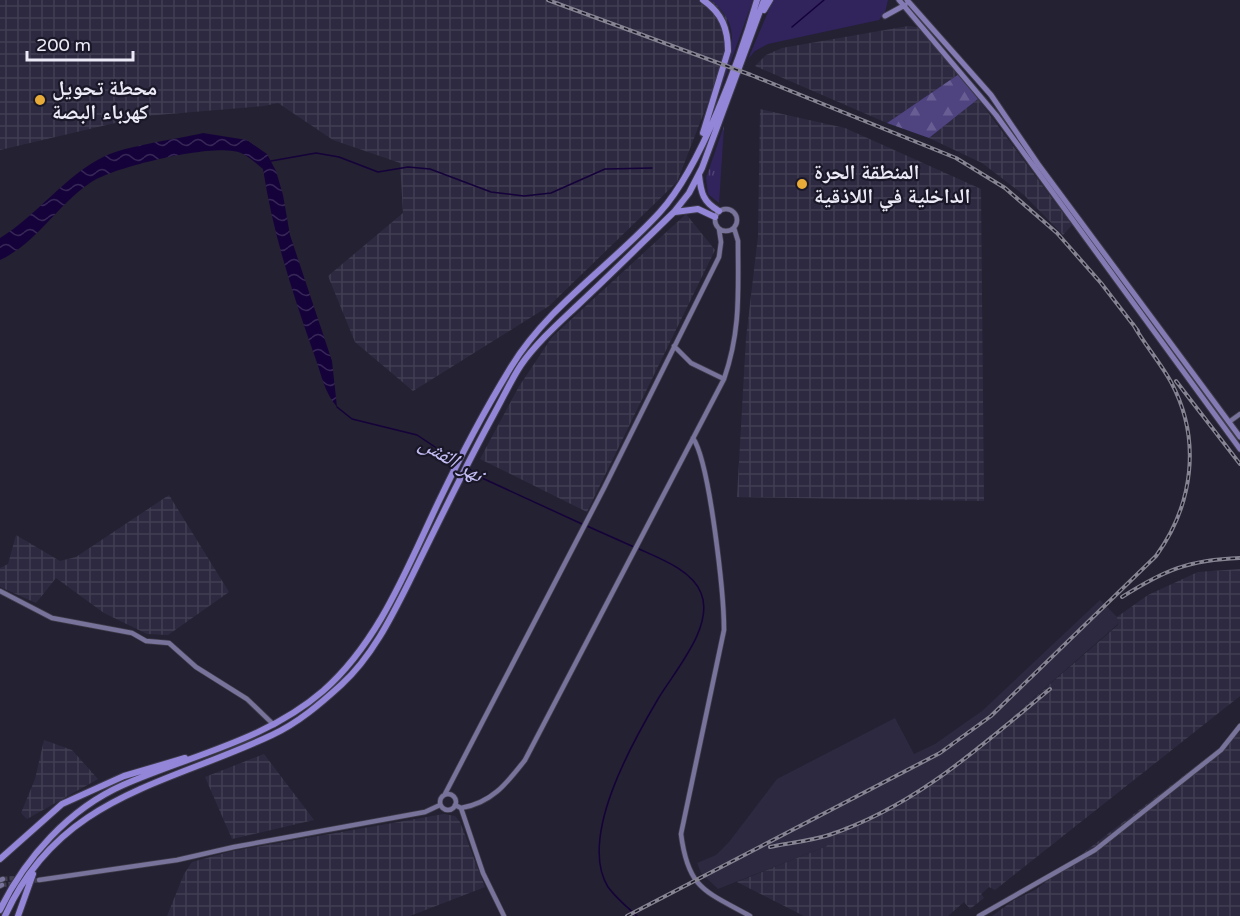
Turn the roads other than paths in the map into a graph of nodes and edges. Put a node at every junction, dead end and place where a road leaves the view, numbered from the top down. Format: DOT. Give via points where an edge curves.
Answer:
graph roads {
  1 [pos="703,0"];
  2 [pos="757,0"];
  3 [pos="764,0"];
  4 [pos="770,0"];
  5 [pos="899,0"];
  6 [pos="907,3"];
  7 [pos="885,16"];
  8 [pos="758,21"];
  9 [pos="700,145"];
  10 [pos="699,174"];
  11 [pos="674,212"];
  12 [pos="717,214"];
  13 [pos="734,228"];
  14 [pos="719,229"];
  15 [pos="674,346"];
  16 [pos="724,379"];
  17 [pos="1240,414"];
  18 [pos="1229,422"];
  19 [pos="1240,437"];
  20 [pos="693,438"];
  21 [pos="1240,449"];
  22 [pos="0,591"];
  23 [pos="274,725"];
  24 [pos="1240,726"];
  25 [pos="229,746"];
  26 [pos="445,794"];
  27 [pos="440,805"];
  28 [pos="455,805"];
  29 [pos="461,808"];
  30 [pos="0,858"];
  31 [pos="37,865"];
  32 [pos="39,878"];
  33 [pos="0,910"];
  34 [pos="6,916"];
  35 [pos="18,916"];
  36 [pos="504,916"];
  37 [pos="750,916"];
  38 [pos="979,916"];
  1 -- 9 [label="highway" via="713,6 726,26 728,51"];
  2 -- 9 [label="highway" via="723,97"];
  3 -- 8 [label="highway"];
  4 -- 8 [label="highway"];
  5 -- 6 [label="main road"];
  6 -- 7 [label="main road"];
  6 -- 18 [label="main road" via="991,95"];
  6 -- 21 [label="main road" via="996,115"];
  8 -- 10 [label="highway"];
  9 -- 23 [label="highway" via="664,209 547,321 513,364 373,631 347,667 324,690"];
  10 -- 11 [label="highway"];
  10 -- 12 [label="highway" via="703,197"];
  11 -- 12 [label="highway" via="698,209"];
  11 -- 31 [label="highway" via="521,365 391,618 344,683 306,715 274,734 101,807 62,836"];
  12 -- 13 [label="street" via="726,208 735,213 738,219"];
  12 -- 14 [label="street"];
  13 -- 14 [label="street"];
  13 -- 16 [label="street" via="738,241 737,324 735,346"];
  14 -- 15 [label="street" via="719,257"];
  15 -- 16 [label="street" via="691,363"];
  15 -- 26 [label="street"];
  16 -- 20 [label="street"];
  17 -- 18 [label="street"];
  18 -- 19 [label="main road"];
  20 -- 29 [label="street" via="525,760 489,799 478,806"];
  20 -- 37 [label="street" via="701,453 724,601 723,630 681,834 694,880 704,891"];
  22 -- 23 [label="street" via="52,618 169,643 196,668 247,699"];
  23 -- 25 [label="highway"];
  24 -- 38 [label="street" via="1221,750 1095,850"];
  25 -- 30 [label="highway" via="124,776 87,791 62,804"];
  25 -- 33 [label="highway" via="122,786 83,809 26,866"];
  26 -- 27 [label="street"];
  26 -- 28 [label="street" via="454,797"];
  27 -- 28 [label="street" via="449,810"];
  27 -- 32 [label="street" via="425,812 177,860"];
  28 -- 29 [label="street"];
  29 -- 36 [label="street" via="483,873"];
  31 -- 34 [label="highway" via="17,892"];
  31 -- 35 [label="highway"];
}
